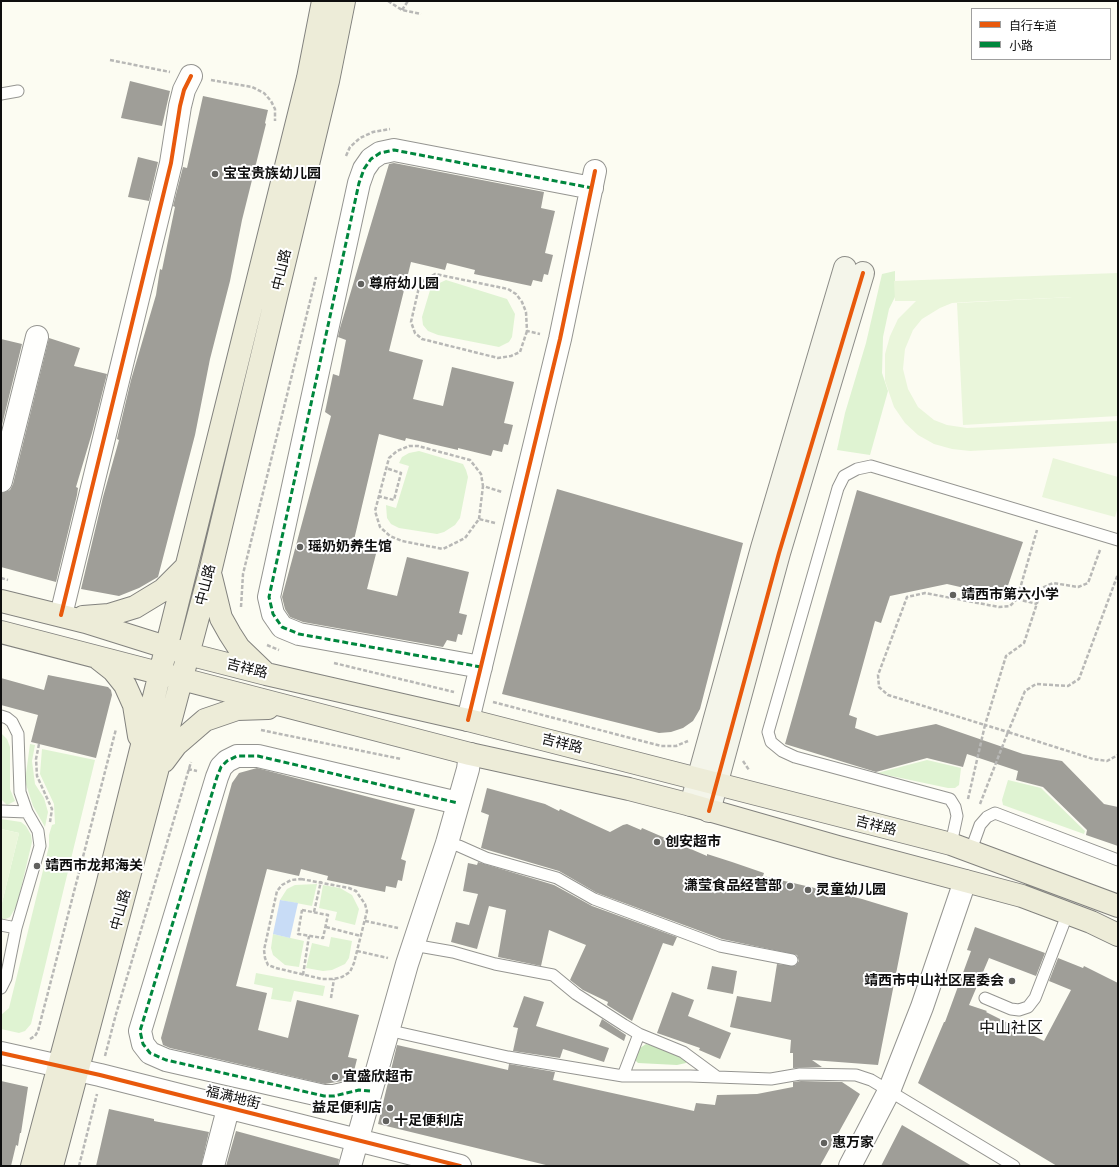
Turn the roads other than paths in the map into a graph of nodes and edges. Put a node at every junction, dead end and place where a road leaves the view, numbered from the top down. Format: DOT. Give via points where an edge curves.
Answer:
graph roads {
  1 [pos="323,1"];
  2 [pos="344,1"];
  3 [pos="191,76"];
  4 [pos="18,91"];
  5 [pos="1,94"];
  6 [pos="37,337"];
  7 [pos="1,481"];
  8 [pos="1118,540"];
  9 [pos="186,566"];
  10 [pos="210,572"];
  11 [pos="1,601"];
  12 [pos="66,617"];
  13 [pos="1,632"];
  14 [pos="165,647"];
  15 [pos="188,654"];
  16 [pos="94,656"];
  17 [pos="481,667"];
  18 [pos="159,673"];
  19 [pos="266,674"];
  20 [pos="182,679"];
  21 [pos="296,707"];
  22 [pos="1,716"];
  23 [pos="468,720"];
  24 [pos="140,752"];
  25 [pos="470,754"];
  26 [pos="159,769"];
  27 [pos="697,778"];
  28 [pos="718,784"];
  29 [pos="458,803"];
  30 [pos="700,808"];
  31 [pos="1,811"];
  32 [pos="27,812"];
  33 [pos="920,837"];
  34 [pos="447,843"];
  35 [pos="969,850"];
  36 [pos="1118,860"];
  37 [pos="915,868"];
  38 [pos="971,883"];
  39 [pos="1118,906"];
  40 [pos="1067,915"];
  41 [pos="1,925"];
  42 [pos="16,928"];
  43 [pos="1118,935"];
  44 [pos="413,947"];
  45 [pos="792,960"];
  46 [pos="1,988"];
  47 [pos="985,998"];
  48 [pos="387,1030"];
  49 [pos="639,1034"];
  50 [pos="1,1054"];
  51 [pos="68,1069"];
  52 [pos="623,1076"];
  53 [pos="717,1077"];
  54 [pos="370,1091"];
  55 [pos="889,1091"];
  56 [pos="228,1108"];
  57 [pos="356,1139"];
  58 [pos="32,1166"];
  59 [pos="52,1166"];
  60 [pos="213,1166"];
  61 [pos="350,1166"];
  62 [pos="460,1166"];
  63 [pos="850,1166"];
  64 [pos="1014,1166"];
  1 -- 9 [label="main road, 中山路" via="308,78"];
  2 -- 10 [label="main road, 中山路" via="328,81"];
  3 -- 12 [label="street" via="180,106 170,162"];
  4 -- 5 [label="lane"];
  6 -- 7 [label="street"];
  8 -- 35 [label="lane" via="871,466 857,469 844,476 838,488 768,732 771,742 795,757 950,799 955,806"];
  9 -- 12 [label="main road" via="163,590 135,607 109,615"];
  9 -- 14 [label="main road, 中山路"];
  10 -- 15 [label="main road, 中山路"];
  10 -- 19 [label="main road" via="217,603 227,628 240,648"];
  11 -- 12 [label="main road, 吉祥路"];
  12 -- 14 [label="main road, 吉祥路"];
  13 -- 16 [label="main road, 吉祥路"];
  14 -- 15 [label="main road, 吉祥路"];
  14 -- 18 [label="main road, 中山路"];
  15 -- 19 [label="main road, 吉祥路"];
  15 -- 20 [label="main road, 中山路"];
  16 -- 18 [label="main road, 吉祥路"];
  16 -- 24 [label="main road" via="113,670 131,696 139,729"];
  17 -- 17 [label="street" via="298,634 282,627 273,614 269,597 359,183 370,159 380,153 394,150 593,179 560,338"];
  17 -- 23 [label="street"];
  18 -- 20 [label="main road, 吉祥路"];
  18 -- 24 [label="main road, 中山路"];
  19 -- 23 [label="main road, 吉祥路"];
  20 -- 21 [label="main road, 吉祥路"];
  20 -- 26 [label="main road, 中山路"];
  21 -- 25 [label="main road, 吉祥路"];
  21 -- 26 [label="main road" via="237,709 205,720 176,745"];
  22 -- 32 [label="lane" via="12,722 18,734 20,792"];
  23 -- 27 [label="main road, 吉祥路"];
  24 -- 51 [label="main road, 中山路" via="107,886"];
  25 -- 29 [label="street"];
  25 -- 30 [label="main road, 吉祥路"];
  26 -- 51 [label="main road, 中山路"];
  27 -- 28 [label="main road, 吉祥路"];
  27 -- 28 [label="street" via="762,548 854,271"];
  27 -- 30 [label="street"];
  28 -- 30 [label="street"];
  28 -- 33 [label="main road, 吉祥路"];
  29 -- 34 [label="street"];
  29 -- 54 [label="street" via="248,755 237,756 227,761 221,767 215,784 140,1031 143,1044 150,1052 166,1060 324,1096 358,1090"];
  30 -- 37 [label="main road, 吉祥路"];
  31 -- 32 [label="lane"];
  32 -- 42 [label="lane" via="39,837 40,846"];
  33 -- 35 [label="main road, 吉祥路"];
  33 -- 37 [label="main road"];
  34 -- 44 [label="street"];
  34 -- 45 [label="lane" via="486,858 557,878 594,899 720,946"];
  35 -- 36 [label="lane" via="980,825 995,813"];
  35 -- 38 [label="main road"];
  35 -- 39 [label="main road, 吉祥路"];
  37 -- 38 [label="main road, 吉祥路"];
  38 -- 40 [label="main road, 吉祥路" via="1022,896"];
  38 -- 55 [label="street"];
  40 -- 43 [label="main road, 吉祥路"];
  40 -- 47 [label="lane" via="1035,998 1028,1006 1019,1010 1011,1009"];
  41 -- 42 [label="lane"];
  42 -- 46 [label="lane" via="6,978"];
  44 -- 48 [label="street"];
  44 -- 49 [label="lane" via="453,952 494,964 553,975 576,994"];
  48 -- 52 [label="lane" via="515,1058"];
  48 -- 54 [label="street"];
  49 -- 52 [label="lane"];
  49 -- 53 [label="lane" via="683,1052"];
  50 -- 51 [label="street, 福满地街"];
  51 -- 56 [label="street, 福满地街"];
  51 -- 58 [label="main road, 中山路"];
  51 -- 59 [label="main road, 中山路"];
  52 -- 53 [label="lane"];
  53 -- 55 [label="lane" via="771,1079 800,1074 856,1075 871,1080"];
  54 -- 57 [label="street"];
  55 -- 63 [label="street"];
  55 -- 64 [label="lane"];
  56 -- 57 [label="street, 福满地街"];
  56 -- 60 [label="street"];
  57 -- 61 [label="street"];
  57 -- 62 [label="street, 福满地街"];
}
